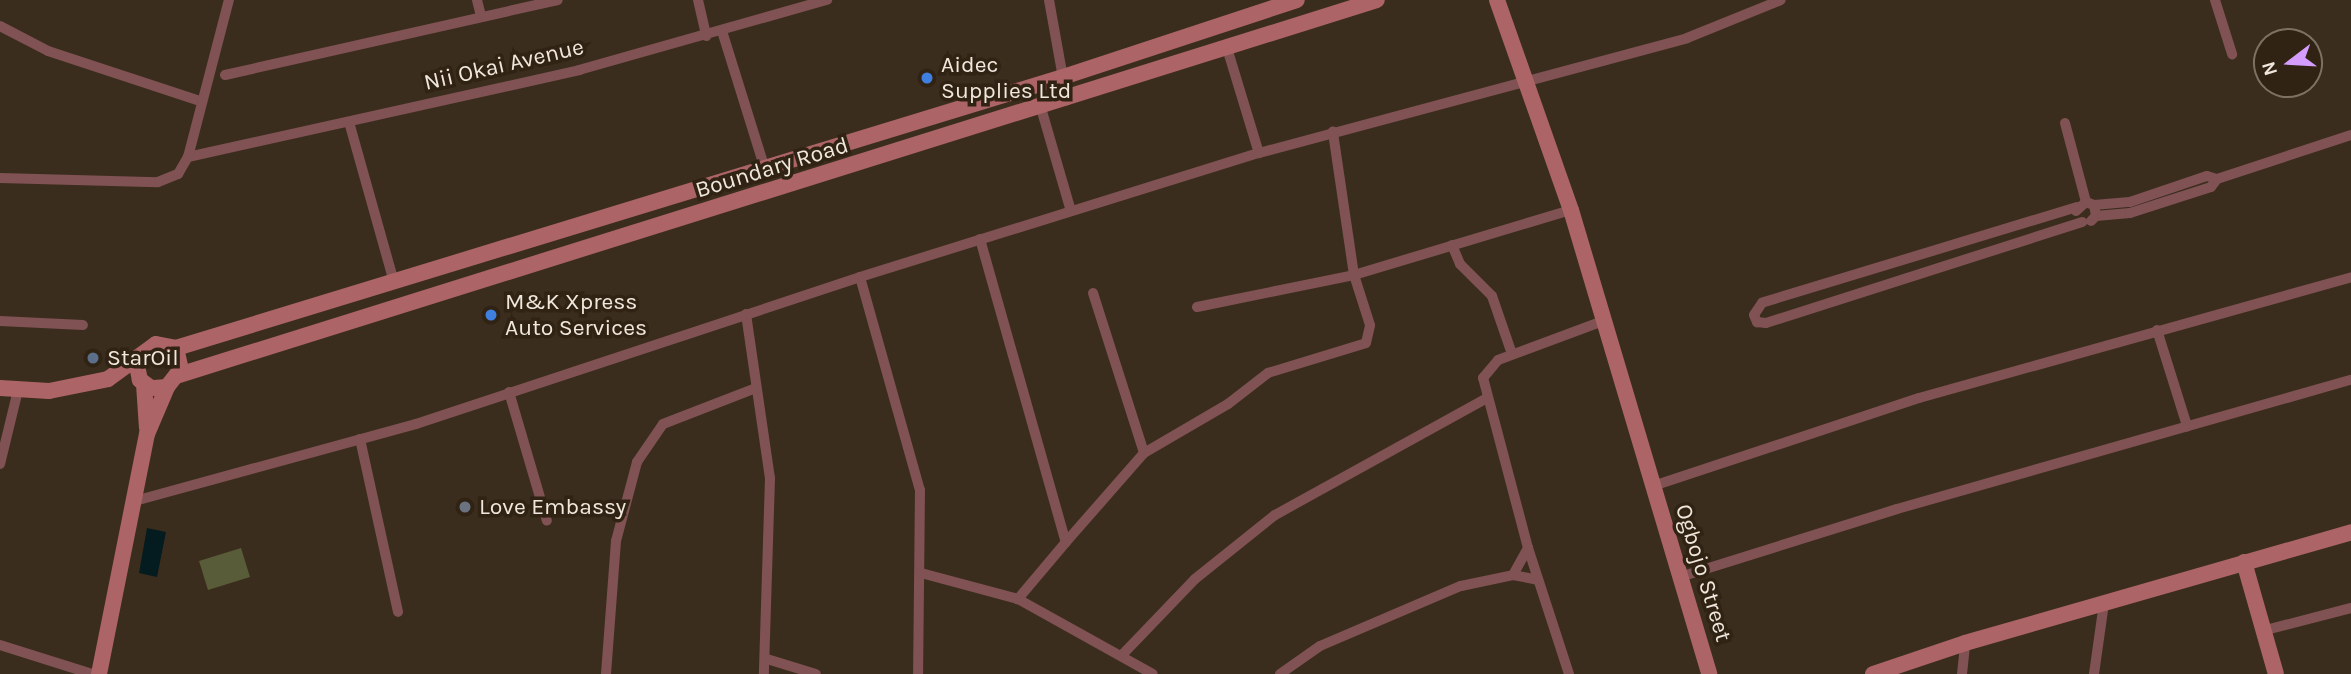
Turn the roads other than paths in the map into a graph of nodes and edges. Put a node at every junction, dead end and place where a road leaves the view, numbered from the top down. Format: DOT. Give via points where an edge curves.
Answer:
graph roads {
  1 [pos="229,0"];
  2 [pos="477,0"];
  3 [pos="558,0"];
  4 [pos="698,0"];
  5 [pos="827,0"];
  6 [pos="1049,0"];
  7 [pos="1297,0"];
  8 [pos="1377,0"];
  9 [pos="1497,0"];
  10 [pos="1781,0"];
  11 [pos="2215,0"];
  12 [pos="783,5"];
  13 [pos="481,16"];
  14 [pos="0,26"];
  15 [pos="722,31"];
  16 [pos="706,36"];
  17 [pos="1227,48"];
  18 [pos="2232,54"];
  19 [pos="225,75"];
  20 [pos="1063,78"];
  21 [pos="1524,82"];
  22 [pos="1067,100"];
  23 [pos="200,102"];
  24 [pos="1041,108"];
  25 [pos="349,122"];
  26 [pos="2065,123"];
  27 [pos="1333,132"];
  28 [pos="2351,135"];
  29 [pos="1259,153"];
  30 [pos="188,157"];
  31 [pos="765,169"];
  32 [pos="0,178"];
  33 [pos="2088,208"];
  34 [pos="1071,211"];
  35 [pos="1571,211"];
  36 [pos="980,239"];
  37 [pos="1452,245"];
  38 [pos="1353,275"];
  39 [pos="860,277"];
  40 [pos="2351,277"];
  41 [pos="393,279"];
  42 [pos="1093,293"];
  43 [pos="1197,307"];
  44 [pos="746,314"];
  45 [pos="0,321"];
  46 [pos="1603,321"];
  47 [pos="82,325"];
  48 [pos="2157,330"];
  49 [pos="176,348"];
  50 [pos="1512,354"];
  51 [pos="136,361"];
  52 [pos="179,375"];
  53 [pos="108,379"];
  54 [pos="2351,380"];
  55 [pos="142,382"];
  56 [pos="167,387"];
  57 [pos="0,388"];
  58 [pos="756,388"];
  59 [pos="19,390"];
  60 [pos="509,392"];
  61 [pos="1487,398"];
  62 [pos="2187,426"];
  63 [pos="147,434"];
  64 [pos="360,439"];
  65 [pos="1144,453"];
  66 [pos="0,464"];
  67 [pos="1653,486"];
  68 [pos="131,502"];
  69 [pos="547,521"];
  70 [pos="2351,532"];
  71 [pos="1066,542"];
  72 [pos="1528,548"];
  73 [pos="2244,562"];
  74 [pos="921,573"];
  75 [pos="1513,575"];
  76 [pos="1680,577"];
  77 [pos="1538,580"];
  78 [pos="1018,599"];
  79 [pos="2104,603"];
  80 [pos="2351,608"];
  81 [pos="398,612"];
  82 [pos="2262,631"];
  83 [pos="1965,643"];
  84 [pos="0,645"];
  85 [pos="1123,654"];
  86 [pos="767,659"];
  87 [pos="92,674"];
  88 [pos="99,674"];
  89 [pos="606,674"];
  90 [pos="764,674"];
  91 [pos="816,674"];
  92 [pos="918,674"];
  93 [pos="1153,674"];
  94 [pos="1280,674"];
  95 [pos="1569,674"];
  96 [pos="1709,674"];
  97 [pos="1874,674"];
  98 [pos="1962,674"];
  99 [pos="2094,674"];
  100 [pos="2276,674"];
  1 -- 23 [label="street"];
  2 -- 13 [label="street"];
  3 -- 13 [label="street"];
  4 -- 16 [label="street"];
  5 -- 12 [label="street, Nii Okai Avenue"];
  6 -- 20 [label="street"];
  7 -- 20 [label="main road, Boundary Road"];
  8 -- 17 [label="main road, Boundary Road"];
  9 -- 21 [label="main road, Ogbojo Street"];
  10 -- 21 [label="street" via="1699,34"];
  11 -- 18 [label="street"];
  12 -- 15 [label="street, Nii Okai Avenue"];
  13 -- 19 [label="street"];
  14 -- 23 [label="street" via="48,51"];
  15 -- 16 [label="street, Nii Okai Avenue"];
  15 -- 31 [label="street"];
  16 -- 25 [label="street, Nii Okai Avenue"];
  17 -- 22 [label="main road, Boundary Road"];
  17 -- 29 [label="street"];
  20 -- 22 [label="street"];
  20 -- 31 [label="main road, Boundary Road"];
  21 -- 27 [label="street"];
  21 -- 35 [label="main road, Ogbojo Street"];
  22 -- 24 [label="main road, Boundary Road"];
  23 -- 30 [label="street"];
  24 -- 34 [label="street"];
  24 -- 52 [label="main road, Boundary Road"];
  25 -- 30 [label="street, Nii Okai Avenue"];
  25 -- 41 [label="street"];
  26 -- 33 [label="street"];
  27 -- 29 [label="street"];
  27 -- 38 [label="street"];
  28 -- 33 [label="street" via="2217,179 2207,176 2130,202"];
  29 -- 34 [label="street"];
  30 -- 32 [label="street" via="178,174 158,182"];
  31 -- 41 [label="main road, Boundary Road"];
  33 -- 33 [label="street" via="1762,303 1754,315 1756,323 2082,222"];
  34 -- 36 [label="street"];
  35 -- 37 [label="street"];
  35 -- 46 [label="main road, Ogbojo Street"];
  36 -- 39 [label="street"];
  36 -- 71 [label="street"];
  37 -- 38 [label="street"];
  37 -- 50 [label="street" via="1460,264 1492,296"];
  38 -- 43 [label="street"];
  38 -- 65 [label="street" via="1370,325 1366,343 1268,373 1228,404"];
  39 -- 44 [label="street"];
  39 -- 74 [label="street" via="920,490"];
  40 -- 48 [label="street"];
  41 -- 49 [label="main road, Boundary Road"];
  42 -- 65 [label="street"];
  44 -- 58 [label="street"];
  44 -- 60 [label="street"];
  45 -- 47 [label="street"];
  46 -- 50 [label="street"];
  46 -- 67 [label="main road, Ogbojo Street"];
  48 -- 62 [label="street"];
  48 -- 67 [label="street" via="1919,398"];
  49 -- 51 [label="main road" via="147,347"];
  49 -- 52 [label="main road"];
  50 -- 61 [label="street" via="1488,368 1483,379"];
  51 -- 53 [label="main road"];
  51 -- 55 [label="main road"];
  52 -- 56 [label="main road"];
  53 -- 55 [label="main road"];
  53 -- 59 [label="main road" via="49,391"];
  54 -- 62 [label="street"];
  55 -- 56 [label="main road"];
  55 -- 63 [label="main road"];
  56 -- 63 [label="main road"];
  57 -- 59 [label="main road"];
  58 -- 86 [label="street" via="770,478"];
  58 -- 89 [label="street" via="663,424 637,463 616,541"];
  59 -- 66 [label="street"];
  60 -- 64 [label="street"];
  60 -- 69 [label="street"];
  61 -- 72 [label="street"];
  61 -- 85 [label="street" via="1275,515 1195,579"];
  62 -- 76 [label="street"];
  63 -- 68 [label="main road"];
  64 -- 68 [label="street"];
  64 -- 81 [label="street"];
  65 -- 71 [label="street"];
  67 -- 76 [label="main road, Ogbojo Street"];
  68 -- 88 [label="main road"];
  70 -- 73 [label="main road"];
  71 -- 78 [label="street"];
  72 -- 75 [label="street"];
  72 -- 77 [label="street"];
  73 -- 79 [label="main road"];
  73 -- 82 [label="main road"];
  74 -- 78 [label="street"];
  74 -- 92 [label="street"];
  75 -- 77 [label="street"];
  75 -- 94 [label="street" via="1422,600 1321,646"];
  76 -- 96 [label="main road, Ogbojo Street"];
  77 -- 95 [label="street"];
  78 -- 85 [label="street"];
  79 -- 83 [label="main road"];
  79 -- 99 [label="street"];
  80 -- 82 [label="street"];
  82 -- 100 [label="main road"];
  83 -- 97 [label="main road"];
  83 -- 98 [label="street"];
  84 -- 87 [label="street"];
  85 -- 93 [label="street"];
  86 -- 90 [label="street"];
  86 -- 91 [label="street"];
}
